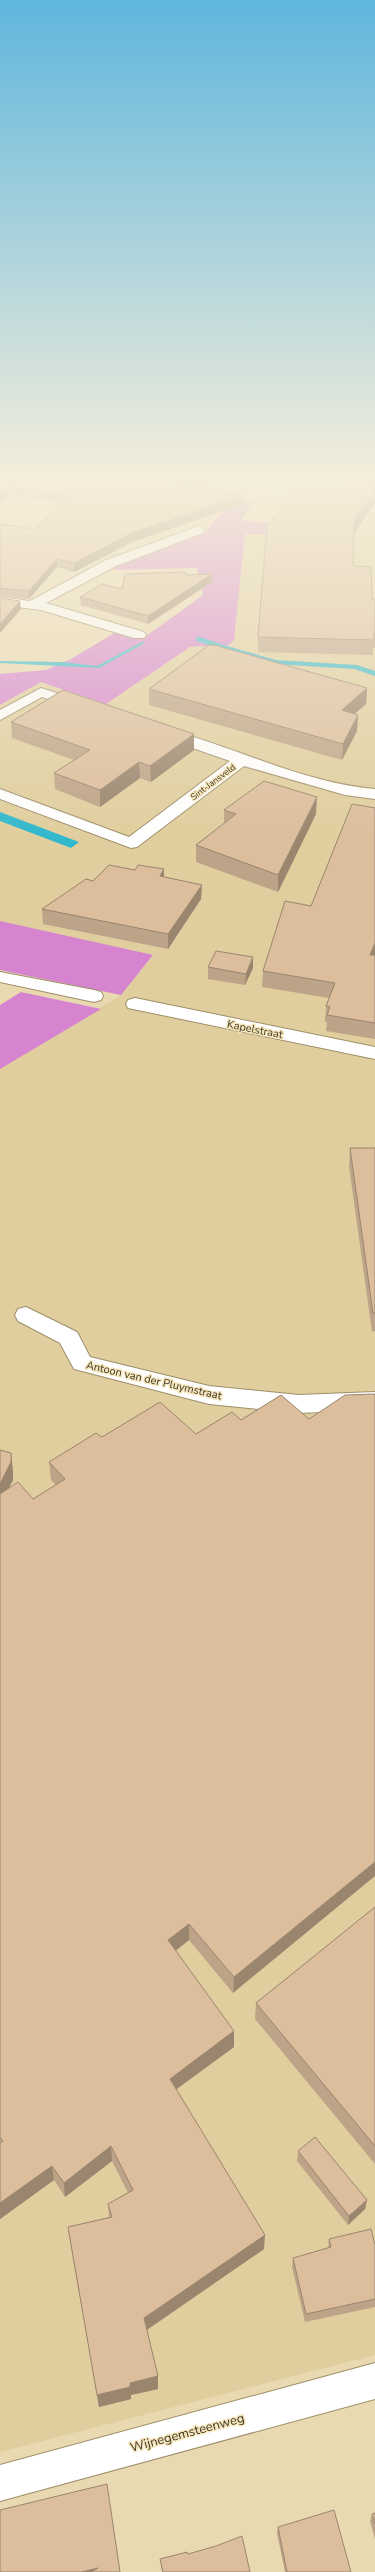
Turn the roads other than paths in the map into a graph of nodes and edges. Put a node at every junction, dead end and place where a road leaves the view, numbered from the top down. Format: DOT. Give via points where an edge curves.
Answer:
graph roads {
  1 [pos="45,598"];
  2 [pos="0,601"];
  3 [pos="34,604"];
  4 [pos="139,635"];
  5 [pos="93,710"];
  6 [pos="0,716"];
  7 [pos="153,730"];
  8 [pos="242,760"];
  9 [pos="0,794"];
  10 [pos="375,794"];
  11 [pos="0,977"];
  12 [pos="94,996"];
  13 [pos="134,1004"];
  14 [pos="375,1053"];
  15 [pos="26,1315"];
  16 [pos="375,1401"];
  17 [pos="375,2381"];
  18 [pos="0,2483"];
  1 -- 3 [label="street"];
  2 -- 3 [label="street"];
  3 -- 4 [label="street"];
  5 -- 6 [label="street" via="41,692"];
  7 -- 8 [label="street"];
  8 -- 9 [label="street, Sint-Jansveld" via="132,843"];
  8 -- 10 [label="street, Sint-Jansveld" via="352,792"];
  11 -- 12 [label="street"];
  13 -- 14 [label="street, Kapelstraat"];
  15 -- 16 [label="street, Antoon van der Pluymstraat" via="69,1338 82,1363 210,1396 299,1404"];
  17 -- 18 [label="street, Wijnegemsteenweg"];
}
